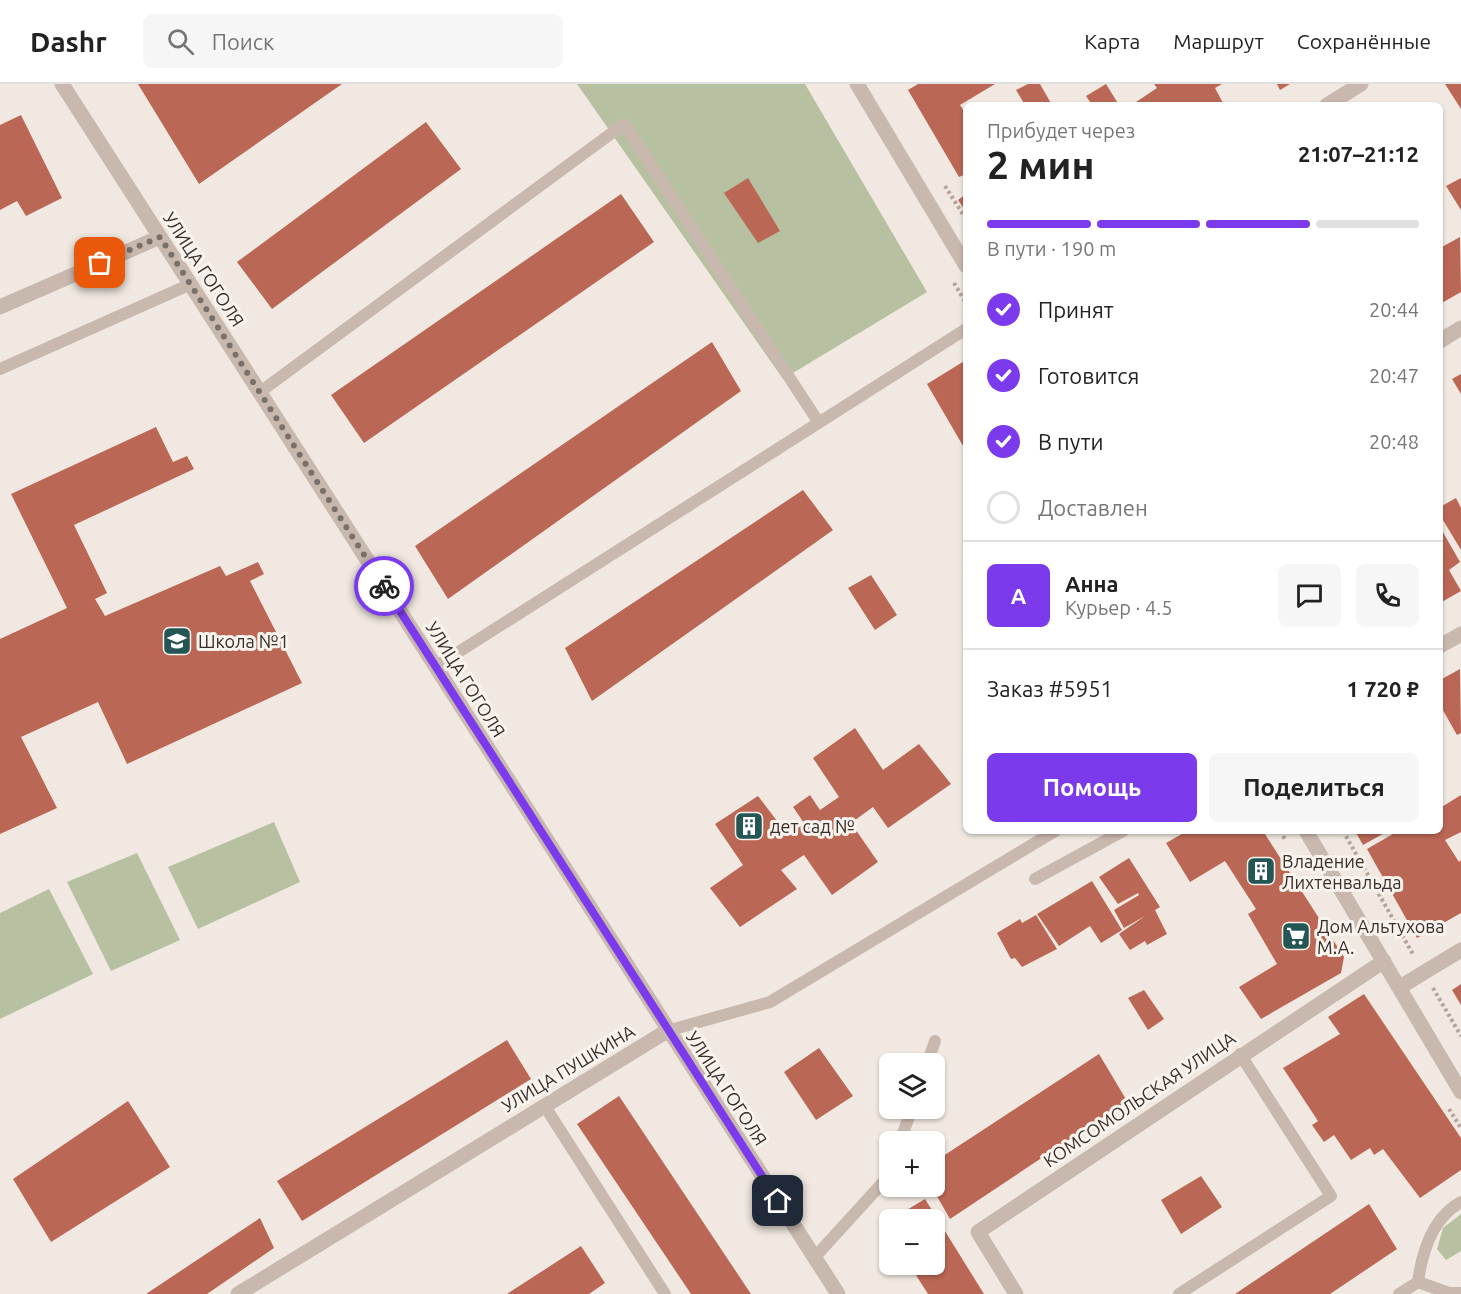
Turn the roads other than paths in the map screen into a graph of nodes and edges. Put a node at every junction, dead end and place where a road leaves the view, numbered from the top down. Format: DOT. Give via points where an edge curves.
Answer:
graph roads {
  1 [pos="62,84"];
  2 [pos="857,84"];
  3 [pos="1361,84"];
  4 [pos="1332,102"];
  5 [pos="160,237"];
  6 [pos="963,261"];
  7 [pos="190,284"];
  8 [pos="0,307"];
  9 [pos="1461,328"];
  10 [pos="963,331"];
  11 [pos="1443,339"];
  12 [pos="0,369"];
  13 [pos="260,392"];
  14 [pos="819,423"];
  15 [pos="1461,634"];
  16 [pos="1443,644"];
  17 [pos="435,667"];
  18 [pos="1050,834"];
  19 [pos="1117,834"];
  20 [pos="1308,834"];
  21 [pos="1035,879"];
  22 [pos="1461,950"];
  23 [pos="1384,961"];
  24 [pos="1400,987"];
  25 [pos="667,1032"];
  26 [pos="935,1041"];
  27 [pos="931,1053"];
  28 [pos="1240,1054"];
  29 [pos="1461,1092"];
  30 [pos="544,1105"];
  31 [pos="879,1187"];
  32 [pos="1461,1202"];
  33 [pos="814,1258"];
  34 [pos="1418,1282"];
  35 [pos="1461,1293"];
  36 [pos="238,1294"];
  37 [pos="665,1294"];
  38 [pos="838,1294"];
  39 [pos="1016,1294"];
  40 [pos="1179,1294"];
  41 [pos="1399,1294"];
  1 -- 5 [label="street, УЛИЦА ГОГОЛЯ"];
  2 -- 6 [label="street"];
  3 -- 4 [label="street"];
  5 -- 7 [label="street, УЛИЦА ГОГОЛЯ"];
  5 -- 8 [label="street"];
  7 -- 12 [label="lane"];
  7 -- 13 [label="street, УЛИЦА ГОГОЛЯ"];
  9 -- 11 [label="street"];
  10 -- 14 [label="lane"];
  13 -- 14 [label="lane" via="624,124"];
  13 -- 17 [label="street, УЛИЦА ГОГОЛЯ"];
  14 -- 17 [label="lane"];
  15 -- 16 [label="street"];
  17 -- 25 [label="street, УЛИЦА ГОГОЛЯ"];
  18 -- 25 [label="lane, УЛИЦА ПУШКИНА" via="770,1002"];
  19 -- 21 [label="lane"];
  20 -- 23 [label="street"];
  22 -- 24 [label="street"];
  23 -- 24 [label="street"];
  23 -- 28 [label="street, КОМСОМОЛЬСКАЯ УЛИЦА"];
  24 -- 29 [label="street"];
  25 -- 30 [label="street, УЛИЦА ПУШКИНА"];
  25 -- 33 [label="street, УЛИЦА ГОГОЛЯ"];
  26 -- 27 [label="lane"];
  28 -- 39 [label="street, КОМСОМОЛЬСКАЯ УЛИЦА" via="978,1232"];
  28 -- 40 [label="lane" via="1331,1196"];
  30 -- 36 [label="street, УЛИЦА ПУШКИНА"];
  30 -- 37 [label="lane"];
  31 -- 33 [label="lane"];
  32 -- 34 [label="lane" via="1436,1226 1422,1254"];
  33 -- 38 [label="street, УЛИЦА ГОГОЛЯ"];
  34 -- 35 [label="lane"];
  34 -- 41 [label="lane"];
}
